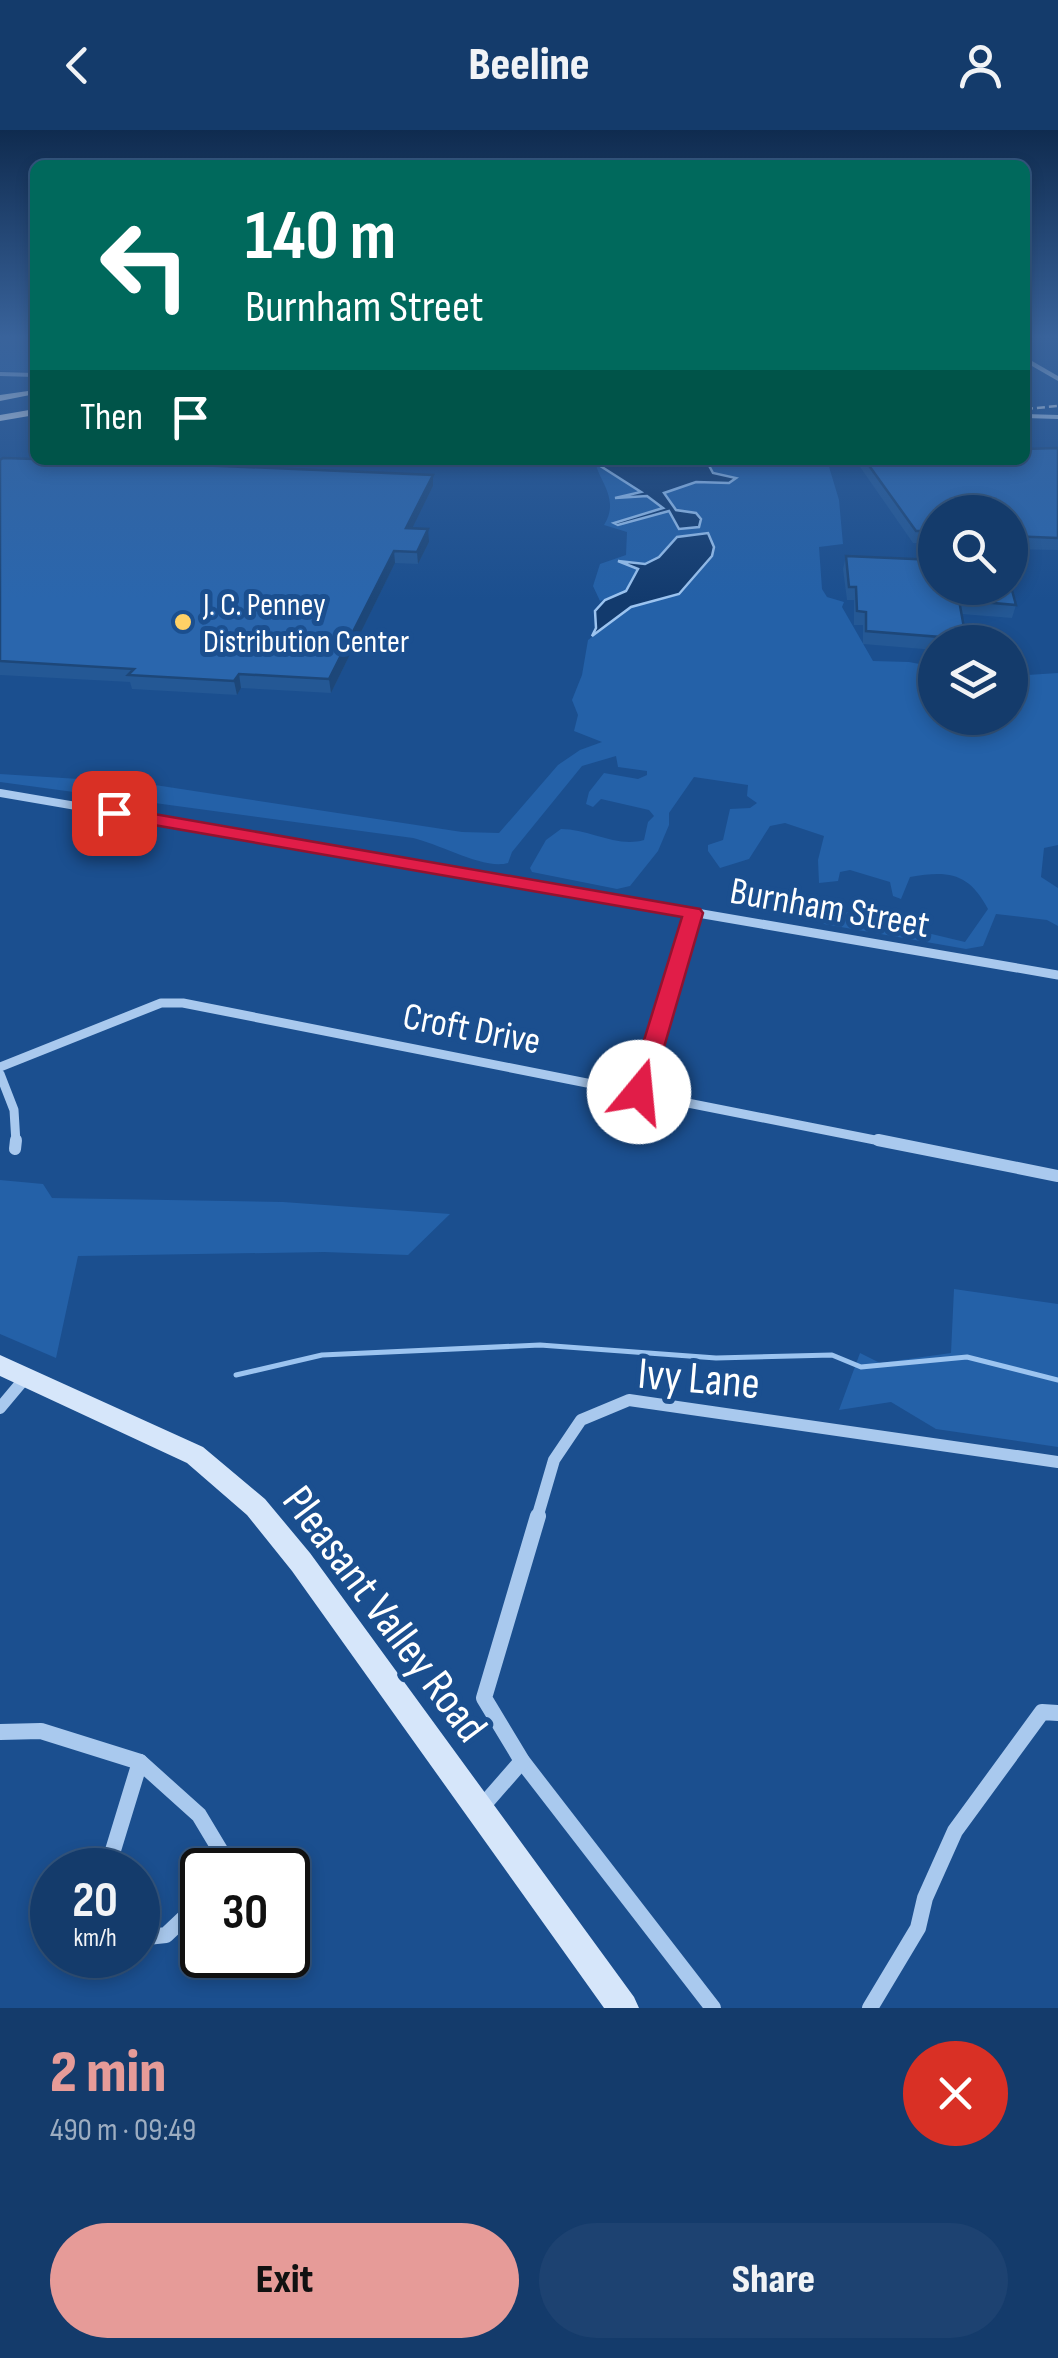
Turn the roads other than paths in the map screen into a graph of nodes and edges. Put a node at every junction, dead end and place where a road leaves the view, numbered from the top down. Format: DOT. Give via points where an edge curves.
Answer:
graph roads {
  1 [pos="0,793"];
  2 [pos="694,913"];
  3 [pos="1058,976"];
  4 [pos="0,1071"];
  5 [pos="639,1092"];
  6 [pos="15,1149"];
  7 [pos="1058,1176"];
  8 [pos="0,1365"];
  9 [pos="27,1377"];
  10 [pos="0,1408"];
  11 [pos="1058,1462"];
  12 [pos="1058,1713"];
  13 [pos="0,1732"];
  14 [pos="522,1760"];
  15 [pos="140,1762"];
  16 [pos="480,1809"];
  17 [pos="115,1848"];
  18 [pos="219,1848"];
  19 [pos="622,2008"];
  20 [pos="713,2008"];
  21 [pos="870,2008"];
  1 -- 2 [label="street, Burnham Street"];
  2 -- 3 [label="street, Burnham Street"];
  2 -- 5 [label="street"];
  4 -- 5 [label="street, Croft Drive" via="161,1003 183,1002"];
  4 -- 6 [label="street" via="16,1105"];
  5 -- 7 [label="street, Croft Drive"];
  8 -- 9 [label="main road, Pleasant Valley Road"];
  9 -- 10 [label="street"];
  9 -- 16 [label="main road, Pleasant Valley Road" via="196,1456 256,1507"];
  11 -- 14 [label="street, Ivy Lane" via="629,1400 581,1420 554,1460 484,1698"];
  12 -- 21 [label="street" via="1042,1712 955,1831 918,1928"];
  13 -- 15 [label="street" via="41,1731"];
  14 -- 16 [label="street"];
  14 -- 20 [label="street, Ivy Lane"];
  15 -- 17 [label="street"];
  15 -- 18 [label="street" via="198,1815"];
  16 -- 19 [label="main road, Pleasant Valley Road"];
}
